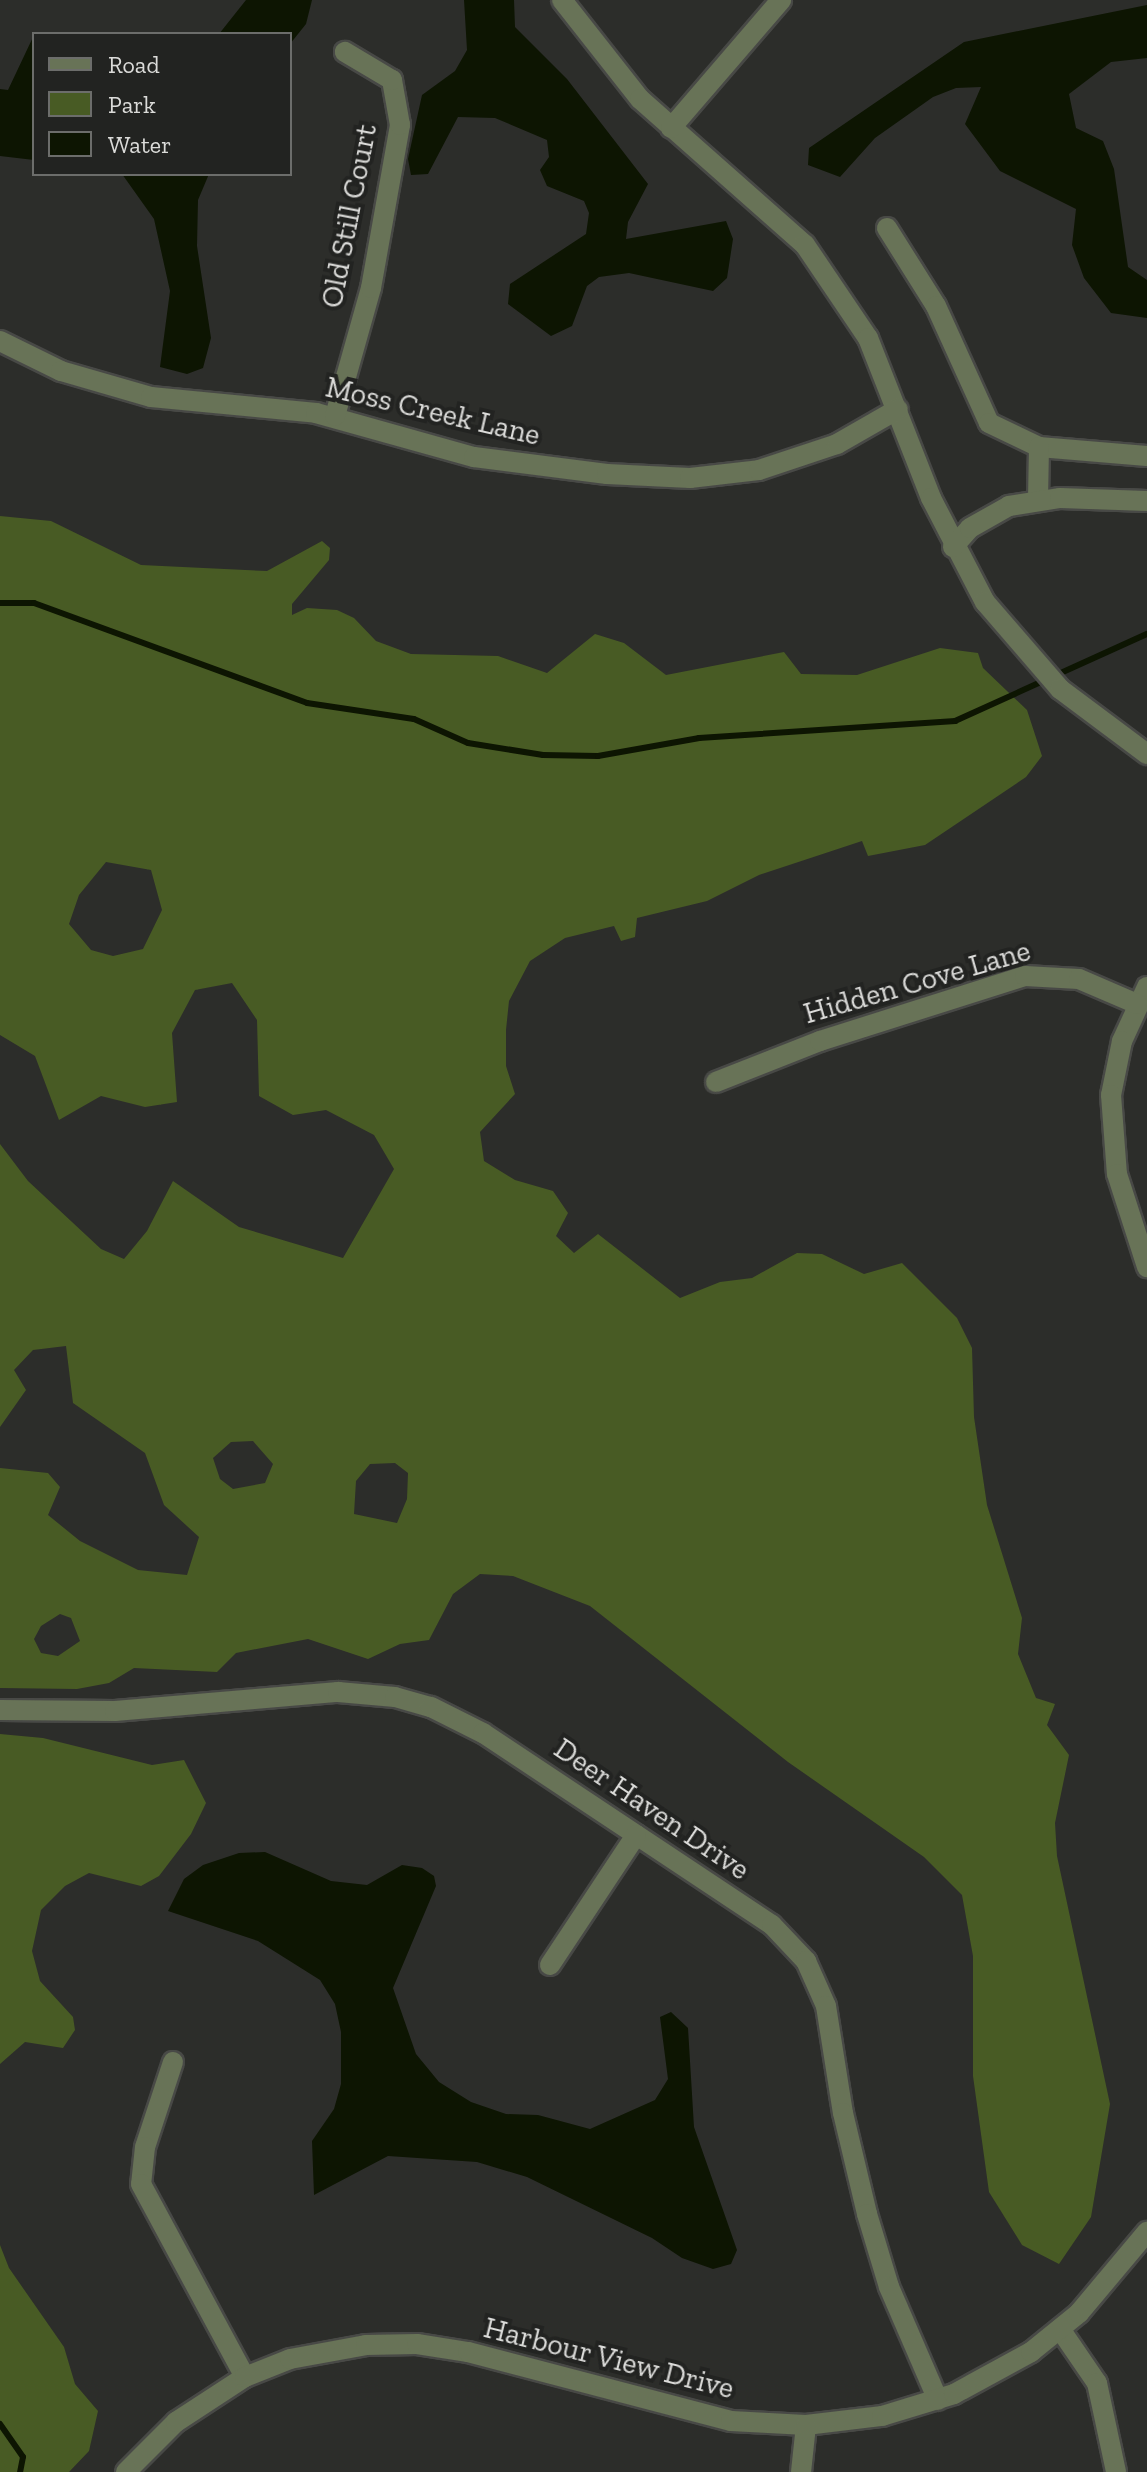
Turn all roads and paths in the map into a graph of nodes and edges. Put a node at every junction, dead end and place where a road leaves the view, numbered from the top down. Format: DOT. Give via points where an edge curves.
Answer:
graph roads {
  1 [pos="562,0"];
  2 [pos="781,0"];
  3 [pos="345,52"];
  4 [pos="671,128"];
  5 [pos="887,228"];
  6 [pos="0,341"];
  7 [pos="898,409"];
  8 [pos="335,416"];
  9 [pos="1039,447"];
  10 [pos="1147,456"];
  11 [pos="1038,499"];
  12 [pos="1147,501"];
  13 [pos="953,547"];
  14 [pos="1147,754"];
  15 [pos="1142,996"];
  16 [pos="716,1082"];
  17 [pos="1147,1267"];
  18 [pos="0,1710"];
  19 [pos="636,1835"];
  20 [pos="550,1965"];
  21 [pos="173,2062"];
  22 [pos="1147,2232"];
  23 [pos="1060,2329"];
  24 [pos="245,2377"];
  25 [pos="938,2400"];
  26 [pos="806,2425"];
  27 [pos="126,2472"];
  28 [pos="801,2472"];
  29 [pos="1116,2472"];
  1 -- 4 [label="street" via="608,63"];
  2 -- 4 [label="street"];
  3 -- 8 [label="street, Old Still Court" via="392,80 400,125 371,288"];
  4 -- 7 [label="street" via="805,245 868,338"];
  5 -- 9 [label="street" via="936,306 979,409 1003,433"];
  6 -- 8 [label="street, Moss Creek Lane" via="61,371 151,397"];
  7 -- 8 [label="street, Moss Creek Lane" via="804,458 736,474 690,478 522,466 454,452"];
  7 -- 13 [label="street"];
  9 -- 10 [label="street"];
  9 -- 11 [label="street"];
  11 -- 12 [label="street"];
  11 -- 13 [label="street" via="991,514"];
  13 -- 14 [label="street" via="985,602 1034,664"];
  15 -- 16 [label="street, Hidden Cove Lane" via="1079,979 1025,976 820,1041"];
  15 -- 17 [label="street" via="1114,1067 1111,1123 1125,1206"];
  18 -- 19 [label="street, Deer Haven Drive" via="115,1711 338,1692 395,1697 466,1723"];
  19 -- 20 [label="street"];
  19 -- 25 [label="street, Deer Haven Drive" via="772,1925 818,1982 867,2214 889,2287"];
  21 -- 24 [label="street" via="145,2147 141,2184"];
  22 -- 23 [label="street, Harbour View Drive"];
  23 -- 25 [label="street, Harbour View Drive" via="994,2375"];
  23 -- 29 [label="street" via="1097,2383"];
  24 -- 26 [label="street, Harbour View Drive" via="340,2348 417,2344 468,2352 685,2413"];
  24 -- 27 [label="street, Harbour View Drive" via="176,2422"];
  25 -- 26 [label="street, Harbour View Drive" via="882,2416"];
  26 -- 28 [label="street"];
}
